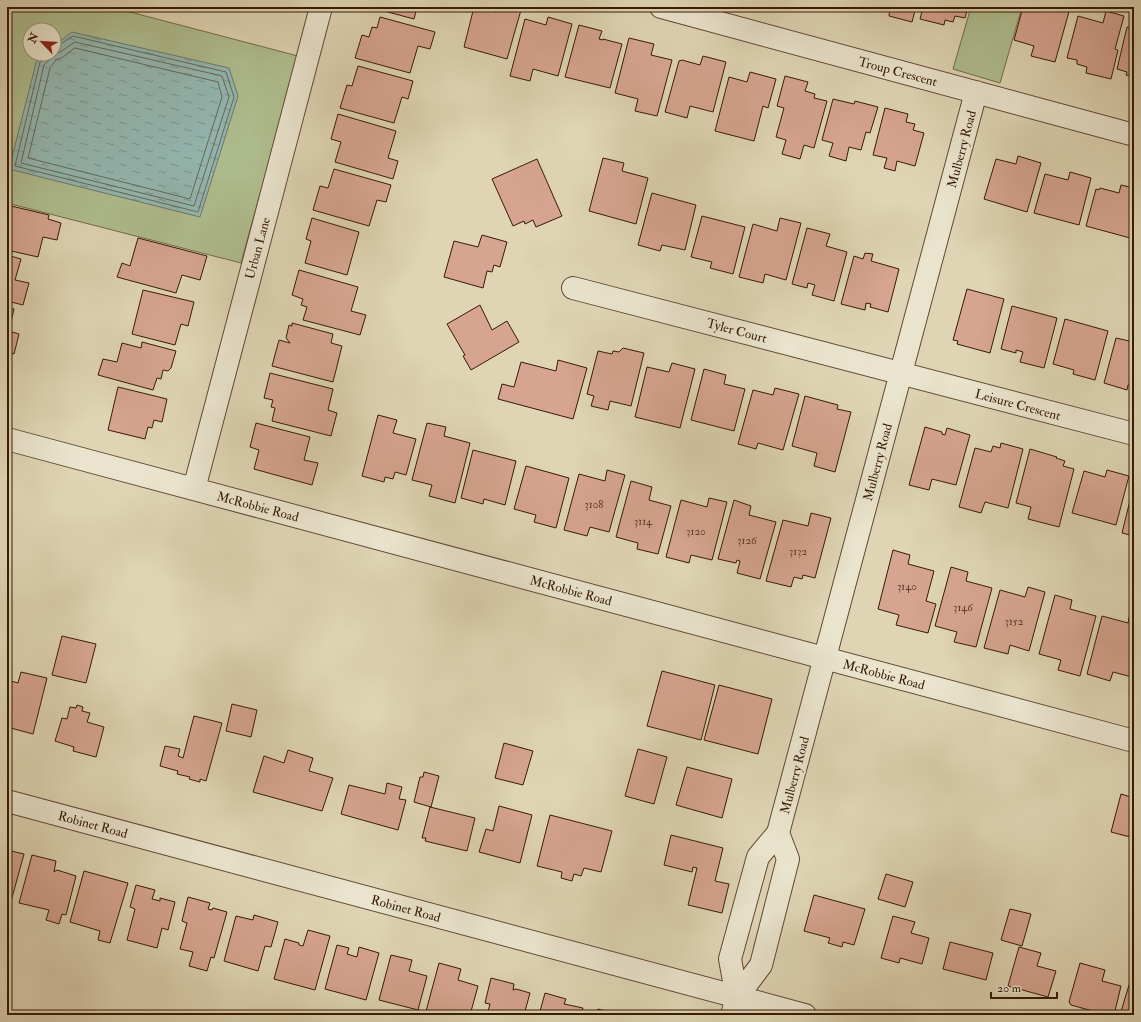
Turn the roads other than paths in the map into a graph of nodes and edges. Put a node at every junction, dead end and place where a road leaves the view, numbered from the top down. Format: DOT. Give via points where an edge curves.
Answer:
graph roads {
  1 [pos="321,7"];
  2 [pos="661,7"];
  3 [pos="976,92"];
  4 [pos="1134,135"];
  5 [pos="573,288"];
  6 [pos="901,373"];
  7 [pos="1134,434"];
  8 [pos="7,440"];
  9 [pos="194,489"];
  10 [pos="825,658"];
  11 [pos="1134,741"];
  12 [pos="7,801"];
  13 [pos="778,833"];
  14 [pos="734,1006"];
  15 [pos="806,1015"];
  1 -- 9 [label="street, Urban Lane"];
  2 -- 3 [label="street, Troup Crescent"];
  3 -- 4 [label="street, Troup Crescent"];
  3 -- 6 [label="street, Mulberry Road"];
  5 -- 6 [label="street, Tyler Court"];
  6 -- 7 [label="street, Leisure Crescent"];
  6 -- 10 [label="street, Mulberry Road"];
  8 -- 9 [label="street, McRobbie Road"];
  9 -- 10 [label="street, McRobbie Road"];
  10 -- 11 [label="street, McRobbie Road"];
  10 -- 13 [label="street, Mulberry Road"];
  12 -- 14 [label="street, Robinet Road"];
  13 -- 14 [label="street, Mulberry Road" via="758,857 730,960"];
  13 -- 14 [label="street" via="788,859 761,965"];
  14 -- 15 [label="street, Robinet Road"];
}
